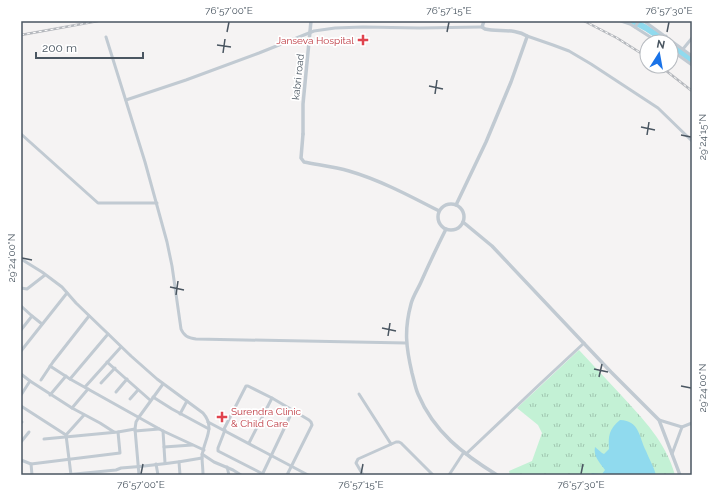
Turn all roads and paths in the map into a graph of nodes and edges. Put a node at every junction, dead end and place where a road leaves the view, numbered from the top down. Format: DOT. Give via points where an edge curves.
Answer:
graph roads {
  1 [pos="312,21"];
  2 [pos="484,21"];
  3 [pos="621,21"];
  4 [pos="639,21"];
  5 [pos="644,21"];
  6 [pos="482,27"];
  7 [pos="635,28"];
  8 [pos="645,34"];
  9 [pos="663,34"];
  10 [pos="527,36"];
  11 [pos="106,37"];
  12 [pos="692,38"];
  13 [pos="679,46"];
  14 [pos="683,49"];
  15 [pos="679,56"];
  16 [pos="692,56"];
  17 [pos="692,65"];
  18 [pos="126,100"];
  19 [pos="21,134"];
  20 [pos="692,142"];
  21 [pos="156,204"];
  22 [pos="456,205"];
  23 [pos="439,211"];
  24 [pos="463,222"];
  25 [pos="446,229"];
  26 [pos="21,259"];
  27 [pos="45,275"];
  28 [pos="21,288"];
  29 [pos="67,292"];
  30 [pos="21,306"];
  31 [pos="32,316"];
  32 [pos="89,316"];
  33 [pos="42,324"];
  34 [pos="21,330"];
  35 [pos="108,334"];
  36 [pos="406,343"];
  37 [pos="584,343"];
  38 [pos="121,347"];
  39 [pos="21,351"];
  40 [pos="107,362"];
  41 [pos="50,366"];
  42 [pos="115,368"];
  43 [pos="21,374"];
  44 [pos="66,376"];
  45 [pos="70,379"];
  46 [pos="41,380"];
  47 [pos="126,380"];
  48 [pos="30,381"];
  49 [pos="101,383"];
  50 [pos="163,384"];
  51 [pos="87,388"];
  52 [pos="138,390"];
  53 [pos="116,392"];
  54 [pos="359,394"];
  55 [pos="21,395"];
  56 [pos="50,395"];
  57 [pos="154,397"];
  58 [pos="272,398"];
  59 [pos="130,399"];
  60 [pos="150,400"];
  61 [pos="187,401"];
  62 [pos="21,406"];
  63 [pos="72,408"];
  64 [pos="293,410"];
  65 [pos="180,414"];
  66 [pos="84,415"];
  67 [pos="139,417"];
  68 [pos="659,420"];
  69 [pos="208,422"];
  70 [pos="692,422"];
  71 [pos="682,427"];
  72 [pos="135,430"];
  73 [pos="161,430"];
  74 [pos="209,430"];
  75 [pos="224,430"];
  76 [pos="29,432"];
  77 [pos="116,432"];
  78 [pos="66,436"];
  79 [pos="44,439"];
  80 [pos="21,442"];
  81 [pos="249,443"];
  82 [pos="391,444"];
  83 [pos="193,445"];
  84 [pos="164,448"];
  85 [pos="204,450"];
  86 [pos="465,453"];
  87 [pos="672,454"];
  88 [pos="272,455"];
  89 [pos="202,456"];
  90 [pos="21,460"];
  91 [pos="68,460"];
  92 [pos="179,462"];
  93 [pos="165,463"];
  94 [pos="31,464"];
  95 [pos="156,464"];
  96 [pos="292,466"];
  97 [pos="138,467"];
  98 [pos="227,467"];
  99 [pos="116,470"];
  100 [pos="93,474"];
  101 [pos="263,474"];
  102 [pos="32,475"];
  103 [pos="65,475"];
  104 [pos="71,475"];
  105 [pos="117,475"];
  106 [pos="139,475"];
  107 [pos="158,475"];
  108 [pos="180,475"];
  109 [pos="203,475"];
  110 [pos="229,475"];
  111 [pos="241,475"];
  112 [pos="287,475"];
  113 [pos="308,475"];
  114 [pos="363,475"];
  115 [pos="433,475"];
  116 [pos="449,475"];
  117 [pos="497,475"];
  118 [pos="680,475"];
  1 -- 23 [label="street, kabri road, bridge" via="303,104 301,158 304,162 368,177"];
  2 -- 6 [label="street"];
  3 -- 7 [label="street"];
  4 -- 7 [label="street"];
  5 -- 9 [label="street"];
  6 -- 10 [label="street" via="516,31"];
  6 -- 18 [label="street" via="363,27 314,31"];
  7 -- 8 [label="street"];
  10 -- 20 [label="street" via="564,49 591,64 658,108"];
  10 -- 22 [label="street" via="486,142"];
  11 -- 18 [label="street"];
  12 -- 14 [label="street"];
  13 -- 14 [label="street"];
  14 -- 16 [label="street"];
  15 -- 17 [label="street"];
  18 -- 21 [label="street"];
  19 -- 21 [label="street" via="98,203"];
  21 -- 36 [label="street" via="172,266 181,329 188,337"];
  22 -- 23 [label="street" via="446,205"];
  22 -- 24 [label="street" via="463,212"];
  23 -- 25 [label="street" via="438,222"];
  24 -- 25 [label="street" via="456,229"];
  24 -- 37 [label="street" via="492,246"];
  25 -- 36 [label="street" via="412,302"];
  26 -- 27 [label="street"];
  27 -- 28 [label="street" via="27,289"];
  27 -- 29 [label="street"];
  29 -- 32 [label="street"];
  29 -- 33 [label="street"];
  30 -- 31 [label="street"];
  31 -- 33 [label="street"];
  31 -- 34 [label="street"];
  32 -- 35 [label="street"];
  32 -- 41 [label="street"];
  33 -- 39 [label="street"];
  35 -- 38 [label="street"];
  35 -- 45 [label="street"];
  36 -- 86 [label="street" via="418,393 429,415 452,443"];
  37 -- 68 [label="street"];
  37 -- 86 [label="street"];
  38 -- 40 [label="street"];
  38 -- 50 [label="street"];
  40 -- 42 [label="street"];
  40 -- 51 [label="street"];
  41 -- 44 [label="street"];
  41 -- 46 [label="street"];
  42 -- 47 [label="street"];
  42 -- 49 [label="street"];
  43 -- 48 [label="street"];
  44 -- 45 [label="street"];
  44 -- 56 [label="street"];
  45 -- 51 [label="street"];
  47 -- 52 [label="street"];
  47 -- 53 [label="street"];
  48 -- 55 [label="street"];
  48 -- 56 [label="street"];
  50 -- 57 [label="street"];
  50 -- 61 [label="street"];
  51 -- 63 [label="street"];
  51 -- 67 [label="street"];
  52 -- 59 [label="street"];
  52 -- 60 [label="street"];
  54 -- 82 [label="street"];
  56 -- 63 [label="street"];
  57 -- 60 [label="street"];
  57 -- 65 [label="street"];
  58 -- 64 [label="street"];
  58 -- 75 [label="street" via="245,386"];
  58 -- 81 [label="street"];
  60 -- 67 [label="street"];
  61 -- 65 [label="street"];
  61 -- 69 [label="street" via="203,413"];
  62 -- 78 [label="street"];
  63 -- 66 [label="street"];
  64 -- 88 [label="street"];
  64 -- 96 [label="street" via="312,424"];
  65 -- 74 [label="street"];
  66 -- 77 [label="street"];
  66 -- 78 [label="street"];
  67 -- 72 [label="street"];
  67 -- 73 [label="street"];
  68 -- 71 [label="street"];
  68 -- 87 [label="street"];
  69 -- 74 [label="street"];
  69 -- 75 [label="street"];
  70 -- 71 [label="street"];
  71 -- 87 [label="street"];
  72 -- 73 [label="street"];
  72 -- 77 [label="street"];
  72 -- 97 [label="street"];
  73 -- 83 [label="street"];
  73 -- 84 [label="street"];
  74 -- 85 [label="street"];
  75 -- 81 [label="street"];
  75 -- 101 [label="street" via="218,451"];
  76 -- 80 [label="street"];
  77 -- 78 [label="street"];
  77 -- 91 [label="street" via="120,453"];
  78 -- 79 [label="street"];
  78 -- 91 [label="street"];
  81 -- 88 [label="street"];
  82 -- 114 [label="street" via="358,459 356,464"];
  82 -- 115 [label="street" via="401,443"];
  83 -- 84 [label="street"];
  83 -- 85 [label="street"];
  84 -- 93 [label="street"];
  85 -- 89 [label="street"];
  86 -- 116 [label="street"];
  86 -- 117 [label="street"];
  87 -- 118 [label="street"];
  88 -- 96 [label="street"];
  88 -- 101 [label="street"];
  89 -- 92 [label="street"];
  89 -- 98 [label="street"];
  89 -- 109 [label="street"];
  90 -- 94 [label="street"];
  91 -- 94 [label="street"];
  91 -- 104 [label="street"];
  92 -- 93 [label="street"];
  92 -- 108 [label="street"];
  93 -- 95 [label="street"];
  94 -- 102 [label="street"];
  95 -- 97 [label="street"];
  95 -- 107 [label="street"];
  96 -- 112 [label="street"];
  96 -- 113 [label="street"];
  97 -- 99 [label="street"];
  97 -- 106 [label="street"];
  98 -- 110 [label="street"];
  98 -- 111 [label="street"];
  99 -- 100 [label="street"];
  99 -- 105 [label="street"];
  100 -- 104 [label="street"];
  103 -- 104 [label="street"];
}
